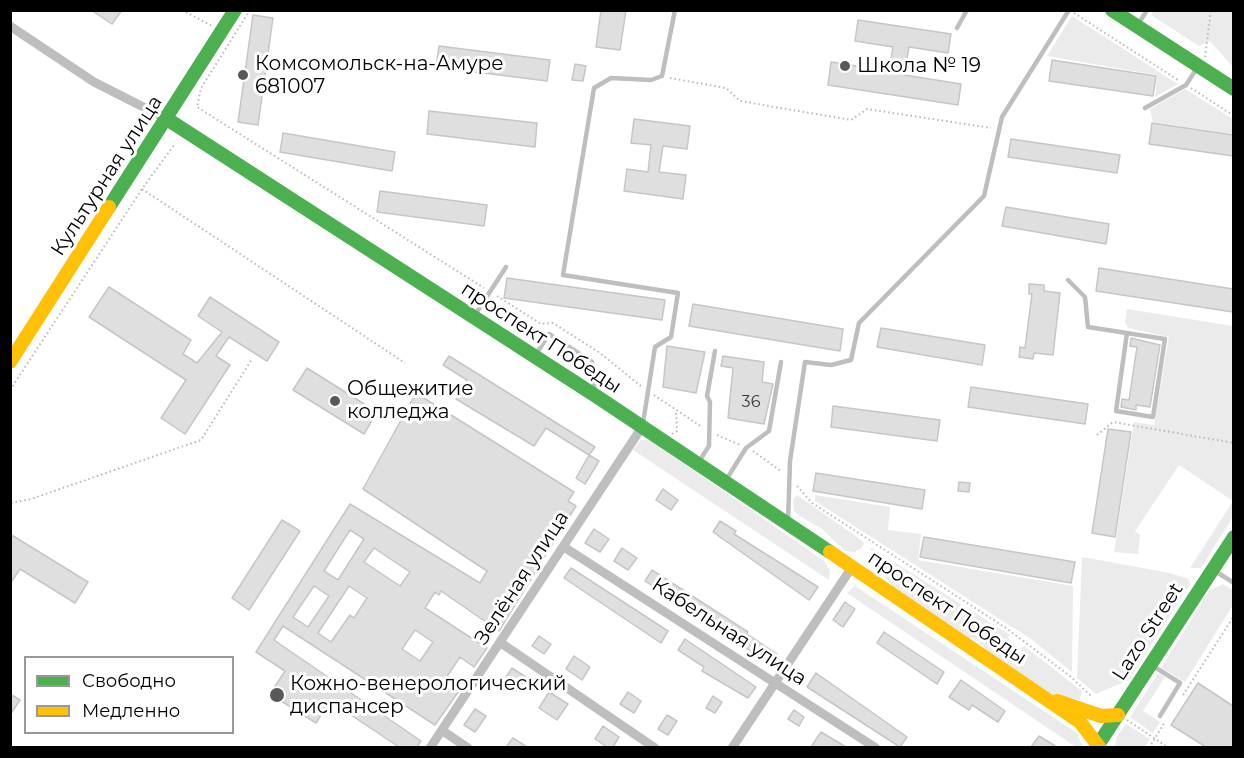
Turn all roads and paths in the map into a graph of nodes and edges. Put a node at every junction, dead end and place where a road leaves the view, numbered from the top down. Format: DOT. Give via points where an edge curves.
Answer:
graph roads {
  1 [pos="182,10"];
  2 [pos="235,10"];
  3 [pos="250,10"];
  4 [pos="675,10"];
  5 [pos="967,10"];
  6 [pos="1069,10"];
  7 [pos="1112,10"];
  8 [pos="1147,10"];
  9 [pos="1211,10"];
  10 [pos="10,26"];
  11 [pos="1137,27"];
  12 [pos="218,28"];
  13 [pos="957,28"];
  14 [pos="1202,62"];
  15 [pos="662,76"];
  16 [pos="1186,85"];
  17 [pos="1233,89"];
  18 [pos="197,106"];
  19 [pos="1145,108"];
  20 [pos="1233,116"];
  21 [pos="167,119"];
  22 [pos="1000,129"];
  23 [pos="174,146"];
  24 [pos="142,189"];
  25 [pos="506,267"];
  26 [pos="1068,280"];
  27 [pos="474,317"];
  28 [pos="1127,333"];
  29 [pos="715,351"];
  30 [pos="534,357"];
  31 [pos="252,359"];
  32 [pos="10,362"];
  33 [pos="781,362"];
  34 [pos="405,363"];
  35 [pos="10,390"];
  36 [pos="596,396"];
  37 [pos="676,410"];
  38 [pos="642,427"];
  39 [pos="1097,435"];
  40 [pos="667,436"];
  41 [pos="1233,443"];
  42 [pos="697,464"];
  43 [pos="724,482"];
  44 [pos="11,503"];
  45 [pos="788,525"];
  46 [pos="1233,537"];
  47 [pos="564,547"];
  48 [pos="852,567"];
  49 [pos="1213,569"];
  50 [pos="1233,583"];
  51 [pos="1233,616"];
  52 [pos="501,643"];
  53 [pos="1151,664"];
  54 [pos="775,683"];
  55 [pos="1043,697"];
  56 [pos="1179,701"];
  57 [pos="1160,716"];
  58 [pos="1123,718"];
  59 [pos="1167,720"];
  60 [pos="443,730"];
  61 [pos="1155,738"];
  62 [pos="1098,746"];
  63 [pos="430,747"];
  64 [pos="468,747"];
  65 [pos="655,747"];
  66 [pos="732,747"];
  67 [pos="876,747"];
  68 [pos="1149,747"];
  69 [pos="1169,747"];
  1 -- 12 [label="path"];
  2 -- 21 [label="street, Культурная улица"];
  3 -- 18 [label="path" via="201,88"];
  4 -- 15 [label="lane"];
  5 -- 13 [label="lane"];
  6 -- 16 [label="path"];
  6 -- 22 [label="lane" via="1002,117"];
  7 -- 11 [label="street"];
  8 -- 11 [label="lane"];
  9 -- 14 [label="path"];
  10 -- 21 [label="street, проспект Победы" via="94,82"];
  11 -- 14 [label="street"];
  14 -- 16 [label="lane"];
  14 -- 17 [label="street"];
  15 -- 22 [label="path" via="726,88 740,101 850,120 867,109"];
  15 -- 38 [label="lane" via="651,80 611,78 594,88 563,275 678,293 671,337 655,347"];
  16 -- 19 [label="lane"];
  16 -- 20 [label="path"];
  21 -- 27 [label="street, проспект Победы"];
  21 -- 32 [label="street, Культурная улица"];
  22 -- 45 [label="lane" via="984,196 859,323 851,360 831,365 805,362 790,461"];
  23 -- 24 [label="path"];
  24 -- 34 [label="path"];
  24 -- 35 [label="path"];
  25 -- 27 [label="lane"];
  26 -- 28 [label="lane" via="1085,297 1088,327"];
  27 -- 30 [label="street, проспект Победы"];
  28 -- 28 [label="lane" via="1166,339 1153,417 1116,411"];
  29 -- 42 [label="lane" via="707,396 709,446"];
  30 -- 36 [label="street, проспект Победы"];
  30 -- 36 [label="lane" via="549,334 592,362"];
  31 -- 44 [label="path" via="201,440"];
  33 -- 43 [label="lane" via="769,431 746,448"];
  36 -- 38 [label="street, проспект Победы"];
  37 -- 40 [label="path" via="677,431"];
  38 -- 42 [label="street, проспект Победы"];
  38 -- 47 [label="street, Зелёная улица"];
  39 -- 41 [label="path" via="1113,422"];
  42 -- 43 [label="street, проспект Победы"];
  43 -- 45 [label="street, проспект Победы"];
  45 -- 48 [label="street, проспект Победы"];
  46 -- 49 [label="street, Lazo Street"];
  47 -- 52 [label="street, Зелёная улица"];
  47 -- 54 [label="street, Кабельная улица"];
  48 -- 54 [label="street"];
  48 -- 55 [label="street, проспект Победы"];
  49 -- 50 [label="lane"];
  49 -- 53 [label="street, Lazo Street"];
  51 -- 56 [label="path"];
  52 -- 60 [label="street, Зелёная улица"];
  52 -- 65 [label="street"];
  53 -- 57 [label="lane" via="1180,683"];
  53 -- 58 [label="street, Lazo Street"];
  54 -- 66 [label="street"];
  54 -- 67 [label="street, Кабельная улица"];
  55 -- 58 [label="street, проспект Победы" via="1101,716"];
  55 -- 62 [label="street, проспект Победы" via="1080,722"];
  58 -- 61 [label="path"];
  58 -- 62 [label="street, Lazo Street"];
  59 -- 61 [label="path"];
  60 -- 63 [label="street, Зелёная улица"];
  60 -- 64 [label="street"];
  61 -- 68 [label="path"];
  61 -- 69 [label="path"];
}
